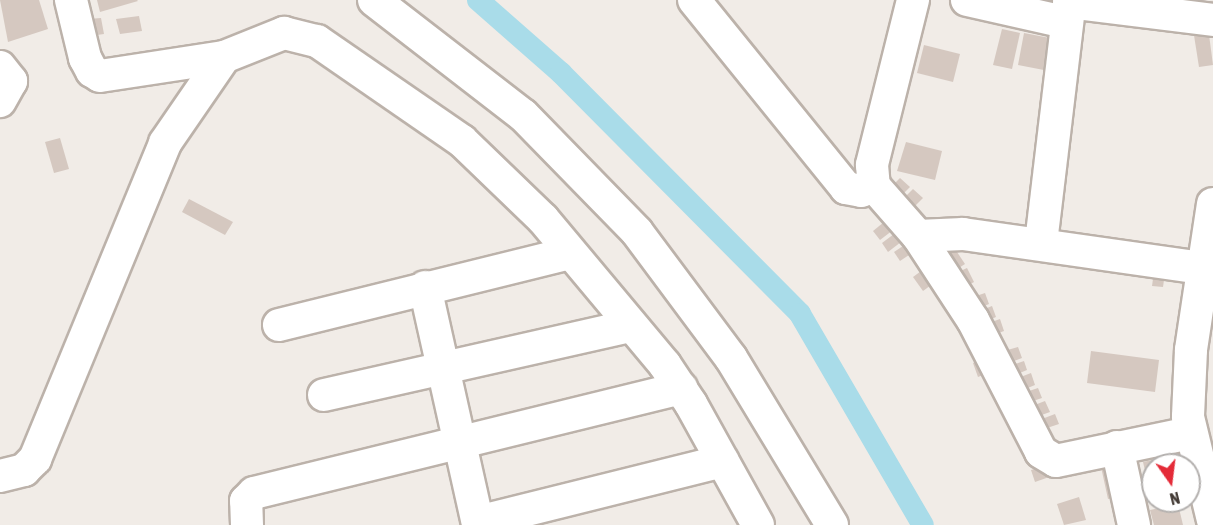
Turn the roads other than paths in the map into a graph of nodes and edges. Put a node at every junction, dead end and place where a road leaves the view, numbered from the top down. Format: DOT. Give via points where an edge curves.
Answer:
graph roads {
  1 [pos="71,0"];
  2 [pos="374,0"];
  3 [pos="694,0"];
  4 [pos="913,0"];
  5 [pos="967,0"];
  6 [pos="1068,8"];
  7 [pos="1213,20"];
  8 [pos="224,57"];
  9 [pos="0,67"];
  10 [pos="0,101"];
  11 [pos="874,186"];
  12 [pos="1213,208"];
  13 [pos="918,236"];
  14 [pos="1041,243"];
  15 [pos="570,253"];
  16 [pos="1203,268"];
  17 [pos="425,287"];
  18 [pos="279,325"];
  19 [pos="629,326"];
  20 [pos="1202,350"];
  21 [pos="444,370"];
  22 [pos="681,388"];
  23 [pos="324,396"];
  24 [pos="1190,433"];
  25 [pos="460,444"];
  26 [pos="1117,447"];
  27 [pos="723,461"];
  28 [pos="0,476"];
  29 [pos="1213,520"];
  30 [pos="478,524"];
  31 [pos="247,525"];
  32 [pos="758,525"];
  33 [pos="832,525"];
  34 [pos="1134,525"];
  1 -- 8 [label="street" via="85,58 100,76"];
  2 -- 33 [label="street" via="523,115 637,232 731,358"];
  3 -- 11 [label="street" via="846,188 861,191"];
  4 -- 11 [label="street" via="872,165"];
  5 -- 6 [label="street"];
  6 -- 7 [label="street"];
  6 -- 14 [label="street"];
  8 -- 15 [label="street" via="284,33 317,42 462,141 508,183"];
  8 -- 28 [label="street" via="165,143 35,459 24,470"];
  9 -- 10 [label="street" via="11,81"];
  11 -- 13 [label="street"];
  12 -- 16 [label="street"];
  13 -- 14 [label="street" via="963,234"];
  13 -- 26 [label="street" via="973,321 1041,452 1056,461"];
  14 -- 16 [label="street"];
  15 -- 17 [label="street"];
  15 -- 19 [label="street"];
  16 -- 20 [label="street"];
  17 -- 18 [label="street"];
  17 -- 21 [label="street"];
  19 -- 21 [label="street"];
  19 -- 22 [label="street"];
  20 -- 24 [label="street"];
  21 -- 23 [label="street"];
  21 -- 25 [label="street"];
  22 -- 25 [label="street"];
  22 -- 27 [label="street"];
  24 -- 26 [label="street"];
  24 -- 29 [label="street"];
  25 -- 30 [label="street"];
  25 -- 31 [label="street" via="254,493 246,501"];
  26 -- 34 [label="street"];
  27 -- 30 [label="street"];
  27 -- 32 [label="street"];
}
